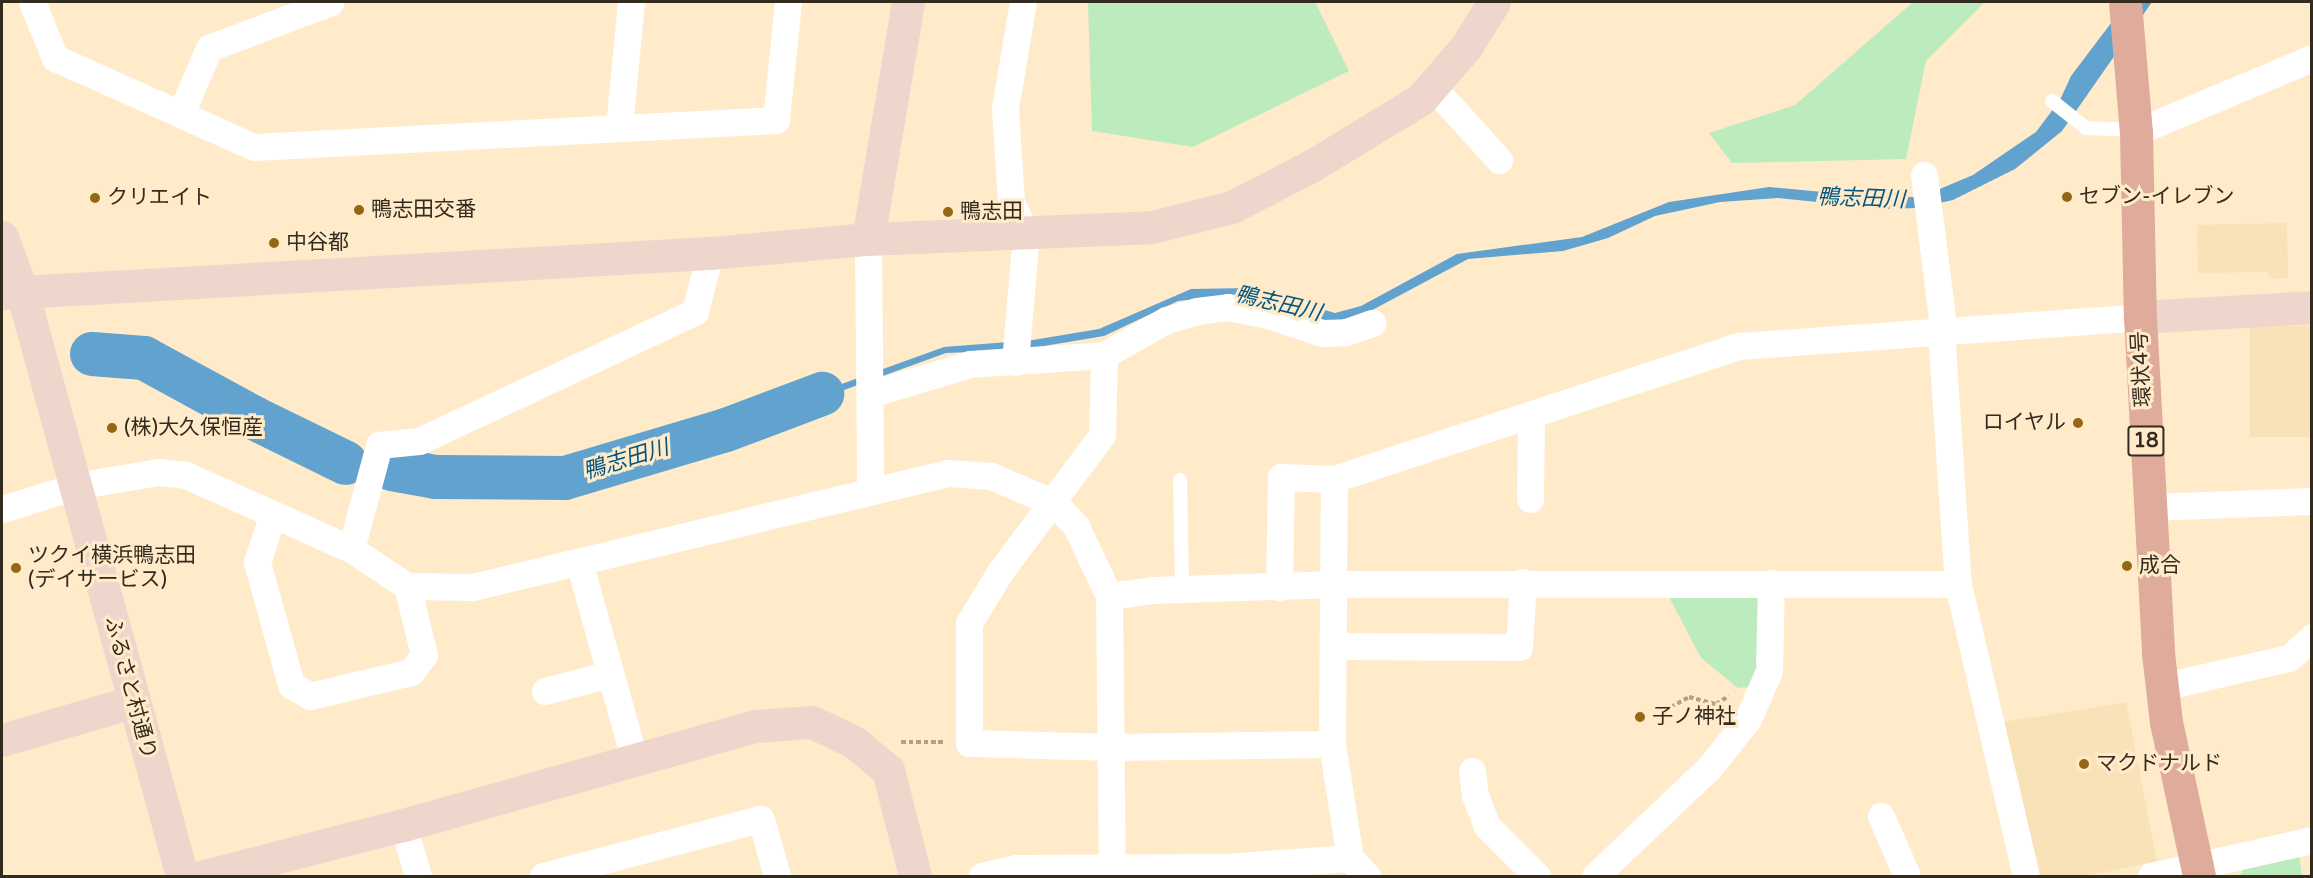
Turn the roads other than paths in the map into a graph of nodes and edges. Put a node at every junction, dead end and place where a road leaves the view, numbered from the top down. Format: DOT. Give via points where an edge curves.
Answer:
graph roads {
  1 [pos="32,2"];
  2 [pos="331,2"];
  3 [pos="631,2"];
  4 [pos="788,2"];
  5 [pos="908,2"];
  6 [pos="1023,2"];
  7 [pos="1494,2"];
  8 [pos="2125,2"];
  9 [pos="2312,58"];
  10 [pos="1432,86"];
  11 [pos="2052,100"];
  12 [pos="181,114"];
  13 [pos="619,127"];
  14 [pos="2136,131"];
  15 [pos="1500,160"];
  16 [pos="1924,179"];
  17 [pos="1026,234"];
  18 [pos="2,237"];
  19 [pos="868,239"];
  20 [pos="710,253"];
  21 [pos="12,292"];
  22 [pos="2312,307"];
  23 [pos="2140,317"];
  24 [pos="1372,323"];
  25 [pos="1944,333"];
  26 [pos="1015,350"];
  27 [pos="1104,355"];
  28 [pos="870,394"];
  29 [pos="1531,414"];
  30 [pos="1334,479"];
  31 [pos="1180,480"];
  32 [pos="76,486"];
  33 [pos="870,490"];
  34 [pos="1530,499"];
  35 [pos="2312,501"];
  36 [pos="1054,502"];
  37 [pos="2149,507"];
  38 [pos="2,509"];
  39 [pos="273,514"];
  40 [pos="351,549"];
  41 [pos="579,561"];
  42 [pos="1523,582"];
  43 [pos="1771,583"];
  44 [pos="1335,584"];
  45 [pos="1958,584"];
  46 [pos="407,586"];
  47 [pos="1279,586"];
  48 [pos="1182,589"];
  49 [pos="1109,596"];
  50 [pos="2312,638"];
  51 [pos="1334,646"];
  52 [pos="610,674"];
  53 [pos="2161,687"];
  54 [pos="545,691"];
  55 [pos="132,702"];
  56 [pos="2,740"];
  57 [pos="1332,744"];
  58 [pos="1111,747"];
  59 [pos="634,758"];
  60 [pos="1469,771"];
  61 [pos="1881,816"];
  62 [pos="404,825"];
  63 [pos="2312,840"];
  64 [pos="1358,867"];
  65 [pos="1113,872"];
  66 [pos="1225,872"];
  67 [pos="2198,872"];
  68 [pos="182,876"];
  69 [pos="204,876"];
  70 [pos="418,876"];
  71 [pos="543,876"];
  72 [pos="777,876"];
  73 [pos="915,876"];
  74 [pos="982,876"];
  75 [pos="1537,876"];
  76 [pos="1595,876"];
  77 [pos="1907,876"];
  78 [pos="2026,876"];
  79 [pos="2151,876"];
  1 -- 12 [label="street" via="55,58"];
  2 -- 12 [label="street" via="209,48"];
  3 -- 13 [label="street"];
  4 -- 13 [label="street" via="776,120"];
  5 -- 19 [label="street"];
  6 -- 17 [label="street" via="1005,108 1011,202"];
  7 -- 10 [label="street" via="1466,47"];
  8 -- 14 [label="main road, 環状4号 / 18"];
  9 -- 14 [label="street"];
  10 -- 15 [label="street"];
  10 -- 17 [label="street" via="1421,99 1313,165 1232,207 1150,227"];
  11 -- 14 [label="lane" via="2086,128"];
  12 -- 13 [label="street" via="254,147"];
  14 -- 23 [label="main road, 環状4号 / 18"];
  16 -- 25 [label="street"];
  17 -- 19 [label="street"];
  17 -- 26 [label="street"];
  18 -- 21 [label="street, ふるさと村通り"];
  19 -- 20 [label="street"];
  19 -- 28 [label="street"];
  20 -- 21 [label="street"];
  20 -- 40 [label="street" via="695,312 419,441 379,445"];
  21 -- 32 [label="street, ふるさと村通り"];
  22 -- 23 [label="street"];
  23 -- 25 [label="street"];
  23 -- 37 [label="main road, 環状4号 / 18"];
  24 -- 27 [label="street" via="1346,332 1322,333 1228,307 1166,320"];
  25 -- 29 [label="street" via="1739,346"];
  25 -- 45 [label="street" via="1941,346"];
  26 -- 27 [label="street"];
  26 -- 28 [label="street"];
  27 -- 36 [label="street" via="1102,435"];
  28 -- 33 [label="street"];
  29 -- 30 [label="street"];
  29 -- 34 [label="street"];
  30 -- 44 [label="street"];
  30 -- 47 [label="street" via="1281,477"];
  31 -- 48 [label="lane"];
  32 -- 38 [label="street"];
  32 -- 39 [label="street" via="158,472 186,475"];
  32 -- 55 [label="street, ふるさと村通り"];
  33 -- 36 [label="street" via="948,473 991,476"];
  33 -- 41 [label="street"];
  35 -- 37 [label="street"];
  36 -- 49 [label="street" via="1076,526"];
  36 -- 58 [label="street" via="1000,572 969,623 969,742"];
  37 -- 53 [label="main road, 環状4号 / 18"];
  39 -- 40 [label="street"];
  39 -- 46 [label="street" via="257,562 291,685 310,696 411,672 424,655"];
  40 -- 46 [label="street"];
  41 -- 46 [label="street" via="473,587"];
  41 -- 52 [label="street"];
  42 -- 43 [label="street"];
  42 -- 44 [label="street"];
  42 -- 51 [label="street" via="1519,647"];
  43 -- 45 [label="street"];
  43 -- 76 [label="street" via="1768,671 1748,720 1709,768"];
  44 -- 47 [label="street"];
  44 -- 51 [label="street"];
  45 -- 78 [label="street"];
  47 -- 48 [label="street"];
  48 -- 49 [label="street"];
  49 -- 58 [label="street"];
  50 -- 53 [label="street" via="2289,658"];
  51 -- 57 [label="street"];
  52 -- 54 [label="street"];
  52 -- 59 [label="street"];
  53 -- 67 [label="main road, 環状4号 / 18"];
  55 -- 56 [label="street"];
  55 -- 68 [label="street, ふるさと村通り"];
  57 -- 58 [label="street"];
  57 -- 64 [label="street"];
  58 -- 65 [label="street"];
  59 -- 62 [label="street"];
  59 -- 73 [label="street" via="756,726 813,722 854,742 888,770"];
  60 -- 75 [label="street" via="1487,826"];
  61 -- 77 [label="street"];
  62 -- 69 [label="street"];
  62 -- 70 [label="street"];
  63 -- 67 [label="street"];
  64 -- 66 [label="street"];
  65 -- 66 [label="street"];
  65 -- 74 [label="street" via="1016,868"];
  67 -- 79 [label="street"];
  71 -- 72 [label="street" via="761,819"];
}
